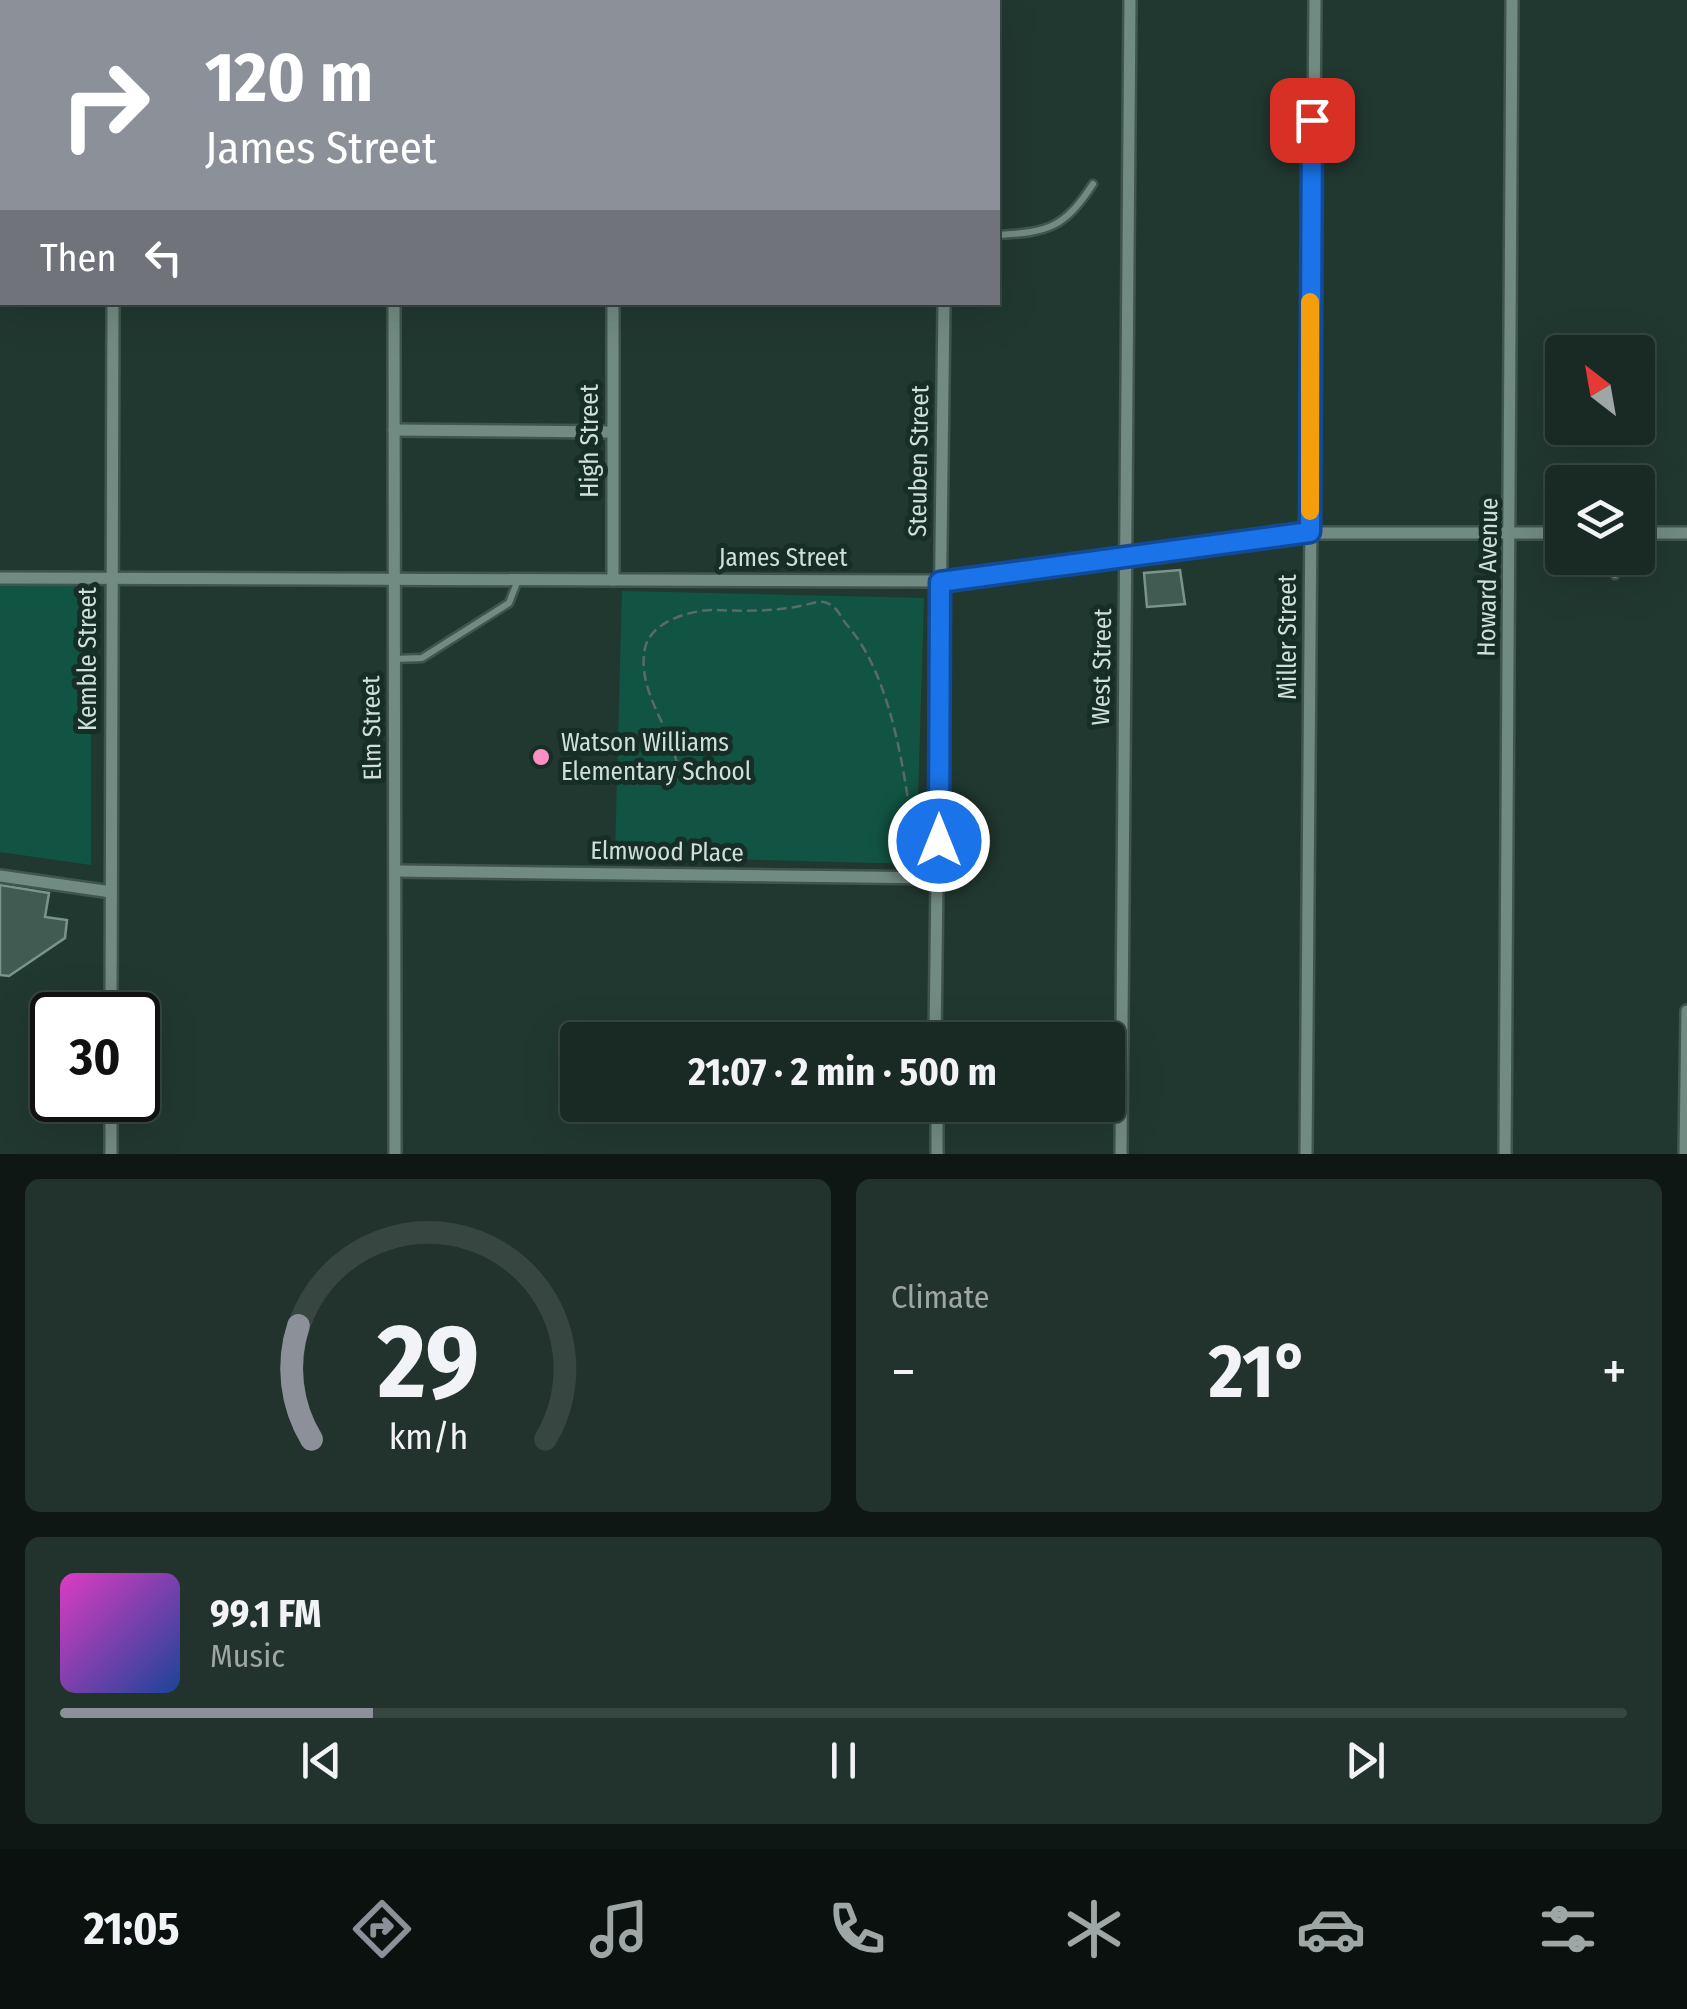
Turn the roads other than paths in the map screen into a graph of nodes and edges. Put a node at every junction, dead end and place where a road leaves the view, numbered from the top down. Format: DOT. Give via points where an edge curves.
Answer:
graph roads {
  1 [pos="1130,0"];
  2 [pos="1315,0"];
  3 [pos="1512,0"];
  4 [pos="1093,184"];
  5 [pos="1000,234"];
  6 [pos="114,305"];
  7 [pos="394,305"];
  8 [pos="613,305"];
  9 [pos="944,305"];
  10 [pos="394,430"];
  11 [pos="612,432"];
  12 [pos="1310,532"];
  13 [pos="1687,532"];
  14 [pos="1511,533"];
  15 [pos="1545,533"];
  16 [pos="1655,533"];
  17 [pos="1126,558"];
  18 [pos="0,578"];
  19 [pos="110,578"];
  20 [pos="393,579"];
  21 [pos="518,580"];
  22 [pos="613,580"];
  23 [pos="940,582"];
  24 [pos="394,659"];
  25 [pos="396,872"];
  26 [pos="0,876"];
  27 [pos="938,878"];
  28 [pos="112,892"];
  29 [pos="111,992"];
  30 [pos="1687,1012"];
  31 [pos="936,1022"];
  32 [pos="111,1122"];
  33 [pos="937,1122"];
  34 [pos="110,1154"];
  35 [pos="395,1154"];
  36 [pos="937,1154"];
  37 [pos="1121,1154"];
  38 [pos="1306,1154"];
  39 [pos="1505,1154"];
  40 [pos="1685,1154"];
  1 -- 17 [label="street, West Street"];
  2 -- 12 [label="street, Miller Street"];
  3 -- 14 [label="street, Howard Avenue"];
  4 -- 5 [label="lane" via="1073,214 1051,229"];
  6 -- 19 [label="street, Kemble Street"];
  7 -- 10 [label="street, Elm Street"];
  8 -- 11 [label="street, High Street"];
  9 -- 23 [label="street, Steuben Street"];
  10 -- 11 [label="street"];
  10 -- 20 [label="street, Elm Street"];
  11 -- 22 [label="street, High Street"];
  12 -- 14 [label="street, James Street"];
  12 -- 17 [label="street, James Street"];
  12 -- 38 [label="street, Miller Street"];
  13 -- 16 [label="street"];
  14 -- 15 [label="street, James Street"];
  14 -- 39 [label="street, Howard Avenue"];
  17 -- 23 [label="street, James Street"];
  17 -- 37 [label="street, West Street"];
  18 -- 19 [label="street, James Street"];
  19 -- 20 [label="street, James Street"];
  19 -- 28 [label="street, Kemble Street"];
  20 -- 21 [label="street, James Street"];
  20 -- 24 [label="street, Elm Street"];
  21 -- 22 [label="street, James Street"];
  21 -- 24 [label="lane" via="509,603 422,658"];
  22 -- 23 [label="street, James Street"];
  23 -- 27 [label="street, Steuben Street"];
  24 -- 25 [label="street, Elm Street"];
  25 -- 27 [label="street, Elmwood Place"];
  25 -- 35 [label="street, Elm Street"];
  26 -- 28 [label="street"];
  27 -- 31 [label="street, Steuben Street"];
  28 -- 29 [label="street, Kemble Street"];
  30 -- 40 [label="street"];
  32 -- 34 [label="street"];
  33 -- 36 [label="street"];
}
